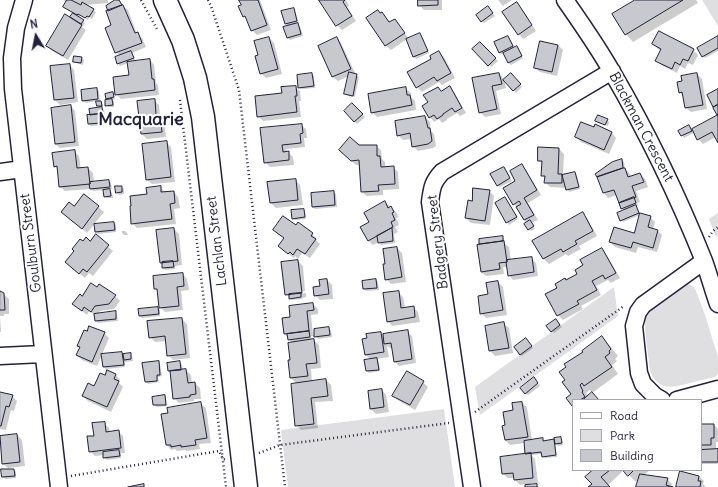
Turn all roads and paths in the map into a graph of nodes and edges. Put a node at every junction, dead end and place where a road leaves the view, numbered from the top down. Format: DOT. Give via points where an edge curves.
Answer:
graph roads {
  1 [pos="24,0"];
  2 [pos="141,0"];
  3 [pos="165,0"];
  4 [pos="208,0"];
  5 [pos="565,0"];
  6 [pos="158,31"];
  7 [pos="612,71"];
  8 [pos="179,94"];
  9 [pos="22,169"];
  10 [pos="0,172"];
  11 [pos="704,261"];
  12 [pos="627,304"];
  13 [pos="718,304"];
  14 [pos="43,354"];
  15 [pos="0,356"];
  16 [pos="718,389"];
  17 [pos="660,399"];
  18 [pos="681,399"];
  19 [pos="462,422"];
  20 [pos="280,445"];
  21 [pos="233,459"];
  22 [pos="58,483"];
  23 [pos="226,487"];
  24 [pos="246,487"];
  25 [pos="285,487"];
  26 [pos="472,487"];
  1 -- 9 [label="street, Goulburn Street" via="16,28 12,58"];
  2 -- 6 [label="path"];
  3 -- 21 [label="street, Lachlan Street" via="183,40 195,78 203,117"];
  4 -- 20 [label="path" via="239,90"];
  5 -- 7 [label="street, Blackman Crescent"];
  7 -- 11 [label="street, Blackman Crescent" via="649,140"];
  7 -- 19 [label="street, Badgery Street" via="442,172 432,187 430,202"];
  8 -- 21 [label="path"];
  9 -- 10 [label="street"];
  9 -- 14 [label="street, Goulburn Street"];
  11 -- 13 [label="street, Blackman Crescent"];
  11 -- 17 [label="street" via="643,305 638,312 634,326 639,373 643,384"];
  12 -- 19 [label="path"];
  14 -- 15 [label="street"];
  14 -- 22 [label="street, Goulburn Street"];
  16 -- 18 [label="street"];
  19 -- 20 [label="path"];
  19 -- 26 [label="street, Badgery Street"];
  20 -- 21 [label="path"];
  20 -- 25 [label="path"];
  21 -- 22 [label="path" via="219,451"];
  21 -- 23 [label="path"];
  21 -- 24 [label="street, Lachlan Street"];
}
